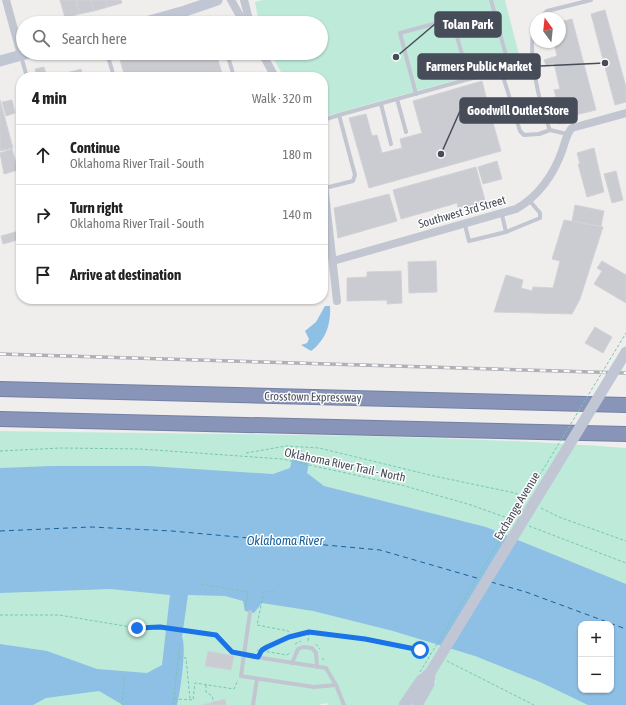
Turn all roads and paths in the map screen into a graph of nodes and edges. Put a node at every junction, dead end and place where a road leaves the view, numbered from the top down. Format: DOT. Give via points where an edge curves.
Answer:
graph roads {
  1 [pos="6,0"];
  2 [pos="217,0"];
  3 [pos="231,0"];
  4 [pos="244,0"];
  5 [pos="491,0"];
  6 [pos="592,0"];
  7 [pos="206,2"];
  8 [pos="546,12"];
  9 [pos="163,16"];
  10 [pos="240,16"];
  11 [pos="248,16"];
  12 [pos="16,28"];
  13 [pos="532,48"];
  14 [pos="16,57"];
  15 [pos="26,60"];
  16 [pos="109,60"];
  17 [pos="229,60"];
  18 [pos="266,60"];
  19 [pos="0,61"];
  20 [pos="501,70"];
  21 [pos="27,72"];
  22 [pos="113,72"];
  23 [pos="233,72"];
  24 [pos="272,72"];
  25 [pos="469,79"];
  26 [pos="416,94"];
  27 [pos="397,99"];
  28 [pos="381,104"];
  29 [pos="626,112"];
  30 [pos="339,115"];
  31 [pos="328,118"];
  32 [pos="550,130"];
  33 [pos="406,132"];
  34 [pos="568,134"];
  35 [pos="391,144"];
  36 [pos="328,187"];
  37 [pos="529,200"];
  38 [pos="328,209"];
  39 [pos="502,215"];
  40 [pos="465,225"];
  41 [pos="506,232"];
  42 [pos="333,261"];
  43 [pos="337,301"];
  44 [pos="626,333"];
  45 [pos="626,352"];
  46 [pos="0,389"];
  47 [pos="626,405"];
  48 [pos="0,419"];
  49 [pos="590,433"];
  50 [pos="626,434"];
  51 [pos="626,438"];
  52 [pos="0,451"];
  53 [pos="246,453"];
  54 [pos="528,499"];
  55 [pos="538,506"];
  56 [pos="517,522"];
  57 [pos="523,524"];
  58 [pos="626,541"];
  59 [pos="626,563"];
  60 [pos="201,584"];
  61 [pos="274,592"];
  62 [pos="245,611"];
  63 [pos="250,612"];
  64 [pos="0,615"];
  65 [pos="309,632"];
  66 [pos="292,636"];
  67 [pos="180,643"];
  68 [pos="307,648"];
  69 [pos="243,655"];
  70 [pos="434,655"];
  71 [pos="178,657"];
  72 [pos="258,657"];
  73 [pos="441,658"];
  74 [pos="292,662"];
  75 [pos="317,667"];
  76 [pos="425,672"];
  77 [pos="125,675"];
  78 [pos="240,676"];
  79 [pos="258,678"];
  80 [pos="206,685"];
  81 [pos="336,685"];
  82 [pos="174,699"];
  83 [pos="190,700"];
  84 [pos="214,702"];
  85 [pos="122,705"];
  86 [pos="173,705"];
  87 [pos="253,705"];
  88 [pos="344,705"];
  89 [pos="404,705"];
  90 [pos="418,705"];
  91 [pos="534,705"];
  1 -- 12 [label="street"];
  2 -- 7 [label="main road"];
  3 -- 10 [label="street"];
  4 -- 11 [label="street"];
  5 -- 20 [label="lane" via="508,62"];
  6 -- 8 [label="lane"];
  7 -- 9 [label="main road"];
  13 -- 32 [label="lane"];
  14 -- 19 [label="main road"];
  15 -- 21 [label="lane"];
  16 -- 22 [label="lane"];
  17 -- 23 [label="lane"];
  18 -- 24 [label="street"];
  20 -- 25 [label="lane"];
  20 -- 32 [label="lane" via="520,131 524,135 531,135"];
  25 -- 26 [label="lane"];
  25 -- 26 [label="lane" via="452,19 400,33"];
  26 -- 27 [label="lane"];
  27 -- 28 [label="lane"];
  27 -- 33 [label="lane"];
  28 -- 30 [label="lane"];
  28 -- 35 [label="lane"];
  29 -- 34 [label="street" via="579,125 572,128"];
  30 -- 31 [label="lane"];
  30 -- 36 [label="lane" via="355,175 353,181"];
  32 -- 34 [label="lane"];
  34 -- 37 [label="street, Southwest 3rd Street" via="556,164 542,187"];
  37 -- 39 [label="street, Southwest 3rd Street"];
  37 -- 41 [label="lane" via="540,213 540,218"];
  38 -- 42 [label="street"];
  39 -- 40 [label="street, Southwest 3rd Street"];
  39 -- 41 [label="lane"];
  40 -- 41 [label="lane" via="469,241"];
  40 -- 42 [label="street, Southwest 3rd Street"];
  42 -- 43 [label="street"];
  44 -- 76 [label="path, bridge"];
  45 -- 76 [label="main road, Exchange Avenue, bridge"];
  46 -- 47 [label="highway, Crosstown Expressway"];
  48 -- 49 [label="highway"];
  49 -- 50 [label="highway"];
  49 -- 51 [label="highway"];
  52 -- 56 [label="path, Oklahoma River Trail - North" via="61,448 140,449 282,459 420,490"];
  53 -- 54 [label="path" via="286,446 319,448 515,493"];
  55 -- 58 [label="path" via="559,517"];
  57 -- 59 [label="path"];
  60 -- 62 [label="path" via="248,592"];
  61 -- 66 [label="path" via="264,591 257,625 288,631"];
  63 -- 69 [label="lane"];
  64 -- 69 [label="path" via="59,615 137,628 189,630 216,635 229,650"];
  65 -- 66 [label="path"];
  65 -- 68 [label="path"];
  65 -- 70 [label="path" via="385,643"];
  66 -- 72 [label="path" via="262,650"];
  67 -- 71 [label="path"];
  68 -- 74 [label="lane" via="298,649"];
  68 -- 75 [label="lane" via="315,650"];
  69 -- 72 [label="lane"];
  69 -- 78 [label="lane"];
  71 -- 82 [label="path"];
  71 -- 83 [label="path" via="186,658"];
  72 -- 74 [label="lane"];
  73 -- 91 [label="path"];
  74 -- 75 [label="lane"];
  75 -- 81 [label="lane" via="326,668"];
  76 -- 89 [label="main road, Exchange Avenue"];
  76 -- 90 [label="main road, Exchange Avenue" via="429,684"];
  77 -- 85 [label="path"];
  78 -- 79 [label="lane"];
  78 -- 80 [label="path" via="234,689"];
  79 -- 81 [label="lane" via="314,687"];
  79 -- 87 [label="lane"];
  80 -- 83 [label="path" via="195,683 193,700"];
  80 -- 84 [label="path" via="206,691"];
  81 -- 88 [label="lane"];
  82 -- 83 [label="path"];
  82 -- 86 [label="path"];
}
